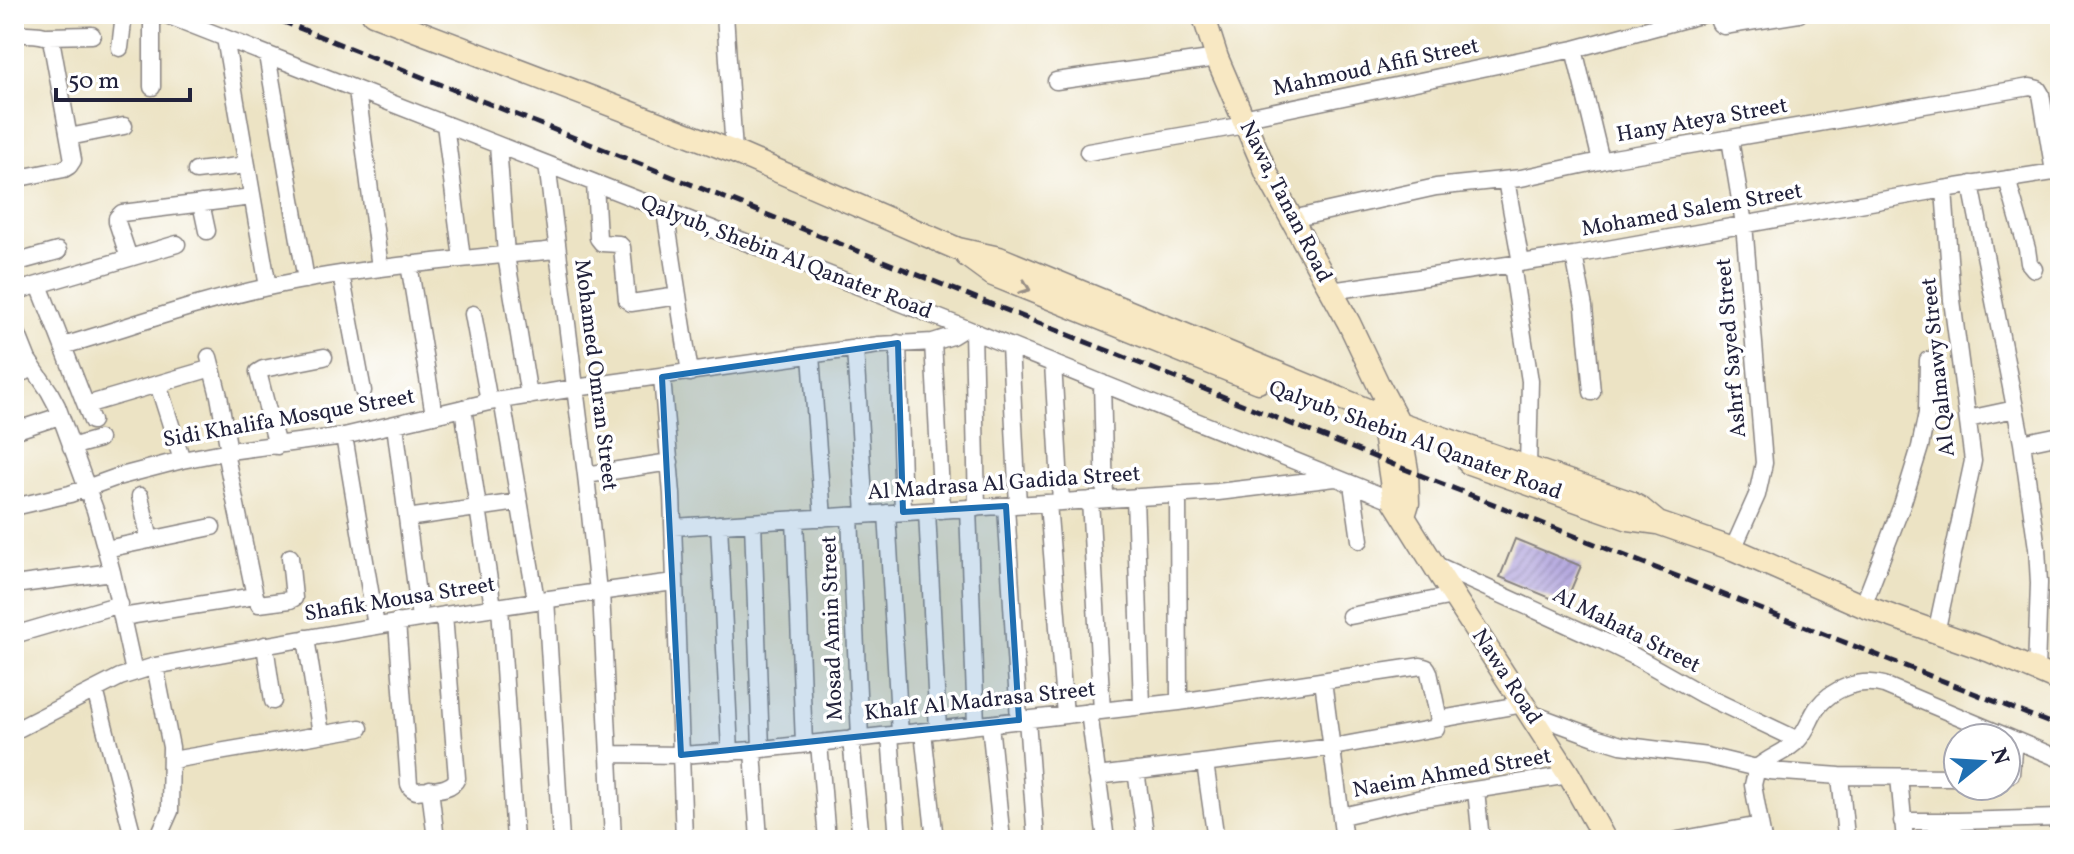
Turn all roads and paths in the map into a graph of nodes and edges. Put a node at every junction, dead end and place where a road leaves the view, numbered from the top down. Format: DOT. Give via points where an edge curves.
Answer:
graph roads {
  1 [pos="124,14"];
  2 [pos="152,14"];
  3 [pos="164,14"];
  4 [pos="373,14"];
  5 [pos="725,14"];
  6 [pos="1203,14"];
  7 [pos="1704,14"];
  8 [pos="1716,14"];
  9 [pos="1799,14"];
  10 [pos="1755,17"];
  11 [pos="14,33"];
  12 [pos="92,35"];
  13 [pos="48,36"];
  14 [pos="225,38"];
  15 [pos="120,48"];
  16 [pos="1574,49"];
  17 [pos="267,55"];
  18 [pos="1217,58"];
  19 [pos="1056,81"];
  20 [pos="152,87"];
  21 [pos="357,90"];
  22 [pos="1243,122"];
  23 [pos="445,124"];
  24 [pos="124,126"];
  25 [pos="1730,139"];
  26 [pos="71,145"];
  27 [pos="498,145"];
  28 [pos="734,152"];
  29 [pos="1088,152"];
  30 [pos="1601,161"];
  31 [pos="547,164"];
  32 [pos="247,165"];
  33 [pos="196,171"];
  34 [pos="2057,171"];
  35 [pos="14,179"];
  36 [pos="2007,179"];
  37 [pos="1506,180"];
  38 [pos="595,183"];
  39 [pos="1971,184"];
  40 [pos="1944,189"];
  41 [pos="252,197"];
  42 [pos="201,203"];
  43 [pos="665,211"];
  44 [pos="1292,219"];
  45 [pos="1744,224"];
  46 [pos="207,231"];
  47 [pos="177,244"];
  48 [pos="557,250"];
  49 [pos="58,251"];
  50 [pos="506,255"];
  51 [pos="1574,255"];
  52 [pos="129,258"];
  53 [pos="462,259"];
  54 [pos="14,263"];
  55 [pos="409,264"];
  56 [pos="1517,264"];
  57 [pos="380,268"];
  58 [pos="2034,269"];
  59 [pos="341,274"];
  60 [pos="306,280"];
  61 [pos="39,285"];
  62 [pos="268,287"];
  63 [pos="1331,291"];
  64 [pos="14,292"];
  65 [pos="678,296"];
  66 [pos="473,314"];
  67 [pos="14,325"];
  68 [pos="969,330"];
  69 [pos="933,342"];
  70 [pos="898,343"];
  71 [pos="63,346"];
  72 [pos="1010,346"];
  73 [pos="855,348"];
  74 [pos="811,355"];
  75 [pos="324,357"];
  76 [pos="1928,360"];
  77 [pos="1053,363"];
  78 [pos="33,369"];
  79 [pos="258,372"];
  80 [pos="690,373"];
  81 [pos="14,375"];
  82 [pos="239,377"];
  83 [pos="662,377"];
  84 [pos="1102,383"];
  85 [pos="158,384"];
  86 [pos="575,388"];
  87 [pos="363,391"];
  88 [pos="1592,392"];
  89 [pos="529,396"];
  90 [pos="496,401"];
  91 [pos="86,405"];
  92 [pos="463,408"];
  93 [pos="2015,409"];
  94 [pos="434,415"];
  95 [pos="60,416"];
  96 [pos="1968,419"];
  97 [pos="92,421"];
  98 [pos="395,425"];
  99 [pos="1392,428"];
  100 [pos="14,431"];
  101 [pos="2060,435"];
  102 [pos="344,436"];
  103 [pos="99,439"];
  104 [pos="2022,443"];
  105 [pos="277,446"];
  106 [pos="71,447"];
  107 [pos="227,451"];
  108 [pos="182,460"];
  109 [pos="670,462"];
  110 [pos="1528,467"];
  111 [pos="586,475"];
  112 [pos="1344,481"];
  113 [pos="86,489"];
  114 [pos="1178,495"];
  115 [pos="140,496"];
  116 [pos="1135,497"];
  117 [pos="1097,500"];
  118 [pos="519,502"];
  119 [pos="1055,503"];
  120 [pos="1012,505"];
  121 [pos="14,507"];
  122 [pos="1402,507"];
  123 [pos="478,508"];
  124 [pos="972,508"];
  125 [pos="935,510"];
  126 [pos="895,513"];
  127 [pos="858,516"];
  128 [pos="407,518"];
  129 [pos="823,518"];
  130 [pos="795,519"];
  131 [pos="753,522"];
  132 [pos="1658,523"];
  133 [pos="719,524"];
  134 [pos="212,527"];
  135 [pos="674,527"];
  136 [pos="150,540"];
  137 [pos="1360,540"];
  138 [pos="106,549"];
  139 [pos="1733,549"];
  140 [pos="290,557"];
  141 [pos="1432,563"];
  142 [pos="112,572"];
  143 [pos="674,582"];
  144 [pos="14,585"];
  145 [pos="600,592"];
  146 [pos="1453,596"];
  147 [pos="541,599"];
  148 [pos="258,600"];
  149 [pos="1863,606"];
  150 [pos="496,607"];
  151 [pos="121,611"];
  152 [pos="444,615"];
  153 [pos="1350,616"];
  154 [pos="420,618"];
  155 [pos="397,622"];
  156 [pos="376,626"];
  157 [pos="1936,633"];
  158 [pos="14,635"];
  159 [pos="306,638"];
  160 [pos="265,645"];
  161 [pos="155,666"];
  162 [pos="2036,671"];
  163 [pos="134,672"];
  164 [pos="1323,681"];
  165 [pos="2060,681"];
  166 [pos="95,690"];
  167 [pos="273,701"];
  168 [pos="1179,702"];
  169 [pos="1142,706"];
  170 [pos="1527,708"];
  171 [pos="1095,712"];
  172 [pos="1065,715"];
  173 [pos="1023,720"];
  174 [pos="1439,720"];
  175 [pos="1971,722"];
  176 [pos="983,724"];
  177 [pos="360,728"];
  178 [pos="14,731"];
  179 [pos="930,731"];
  180 [pos="321,734"];
  181 [pos="895,735"];
  182 [pos="855,739"];
  183 [pos="1798,740"];
  184 [pos="812,743"];
  185 [pos="2022,743"];
  186 [pos="1333,747"];
  187 [pos="757,750"];
  188 [pos="730,752"];
  189 [pos="609,754"];
  190 [pos="681,755"];
  191 [pos="2060,759"];
  192 [pos="172,760"];
  193 [pos="1205,763"];
  194 [pos="1757,768"];
  195 [pos="1136,771"];
  196 [pos="1569,775"];
  197 [pos="1097,776"];
  198 [pos="1840,776"];
  199 [pos="1899,777"];
  200 [pos="1942,777"];
  201 [pos="423,790"];
  202 [pos="1476,790"];
  203 [pos="1342,816"];
  204 [pos="2060,818"];
  205 [pos="1902,821"];
  206 [pos="1761,832"];
  207 [pos="1846,837"];
  208 [pos="158,838"];
  209 [pos="134,840"];
  210 [pos="140,840"];
  211 [pos="436,840"];
  212 [pos="515,840"];
  213 [pos="561,840"];
  214 [pos="613,840"];
  215 [pos="684,840"];
  216 [pos="759,840"];
  217 [pos="827,840"];
  218 [pos="861,840"];
  219 [pos="898,840"];
  220 [pos="935,840"];
  221 [pos="1002,840"];
  222 [pos="1036,840"];
  223 [pos="1106,840"];
  224 [pos="1146,840"];
  225 [pos="1216,840"];
  226 [pos="1344,840"];
  227 [pos="1481,840"];
  228 [pos="1605,840"];
  229 [pos="1678,840"];
  230 [pos="1905,840"];
  1 -- 15 [label="street"];
  2 -- 20 [label="street"];
  3 -- 14 [label="street, Qalyub, Shebin Al Qanater Road"];
  4 -- 28 [label="main road, Qalyub, Shebin Al Qanater Road"];
  5 -- 28 [label="street"];
  6 -- 18 [label="main road, Nawa, Tanan Road"];
  7 -- 16 [label="street, Mahmoud Afifi Street"];
  8 -- 10 [label="street" via="1723,26"];
  9 -- 10 [label="street"];
  11 -- 13 [label="street"];
  12 -- 13 [label="street"];
  13 -- 26 [label="street"];
  14 -- 17 [label="street, Qalyub, Shebin Al Qanater Road"];
  14 -- 32 [label="street"];
  16 -- 22 [label="street, Mahmoud Afifi Street"];
  16 -- 30 [label="street"];
  17 -- 21 [label="street, Qalyub, Shebin Al Qanater Road"];
  17 -- 60 [label="street"];
  18 -- 19 [label="street"];
  18 -- 22 [label="main road, Nawa, Tanan Road"];
  21 -- 23 [label="street, Qalyub, Shebin Al Qanater Road"];
  21 -- 57 [label="street"];
  22 -- 29 [label="street, Mahmoud Afifi Street"];
  22 -- 44 [label="main road, Nawa, Tanan Road"];
  23 -- 27 [label="street, Qalyub, Shebin Al Qanater Road"];
  23 -- 53 [label="street"];
  24 -- 26 [label="street"];
  25 -- 30 [label="street, Hany Ateya Street"];
  25 -- 34 [label="street, Hany Ateya Street" via="2030,87 2041,94"];
  25 -- 45 [label="street, Ashrf Sayed Street"];
  26 -- 35 [label="street" via="73,160 64,169"];
  27 -- 31 [label="street, Qalyub, Shebin Al Qanater Road"];
  27 -- 50 [label="street"];
  28 -- 99 [label="main road, Qalyub, Shebin Al Qanater Road" via="958,249 993,275"];
  30 -- 37 [label="street, Hany Ateya Street"];
  31 -- 38 [label="street, Qalyub, Shebin Al Qanater Road"];
  31 -- 48 [label="street, Mohamed Omran Street"];
  32 -- 33 [label="street"];
  32 -- 41 [label="street"];
  34 -- 36 [label="street, Mohamed Salem Street"];
  36 -- 39 [label="street, Mohamed Salem Street"];
  36 -- 58 [label="street"];
  37 -- 44 [label="street, Hany Ateya Street" via="1428,188"];
  37 -- 56 [label="street"];
  38 -- 43 [label="street, Qalyub, Shebin Al Qanater Road"];
  38 -- 65 [label="street" via="598,238 622,247 627,300"];
  39 -- 40 [label="street, Mohamed Salem Street"];
  39 -- 93 [label="street"];
  40 -- 45 [label="street, Mohamed Salem Street"];
  40 -- 96 [label="street, Al Qalmawy Street"];
  41 -- 42 [label="street"];
  41 -- 62 [label="street"];
  42 -- 46 [label="street"];
  42 -- 52 [label="street" via="119,215"];
  43 -- 65 [label="street"];
  43 -- 68 [label="street, Qalyub, Shebin Al Qanater Road"];
  44 -- 63 [label="main road, Nawa, Tanan Road"];
  45 -- 51 [label="street, Mohamed Salem Street"];
  45 -- 139 [label="street, Ashrf Sayed Street" via="1764,463 1757,495"];
  47 -- 52 [label="street"];
  48 -- 50 [label="street"];
  48 -- 86 [label="street, Mohamed Omran Street"];
  49 -- 54 [label="street"];
  50 -- 53 [label="street"];
  50 -- 89 [label="street"];
  51 -- 56 [label="street, Mohamed Salem Street"];
  51 -- 88 [label="street"];
  52 -- 61 [label="street"];
  53 -- 55 [label="street"];
  55 -- 57 [label="street"];
  55 -- 94 [label="street"];
  56 -- 63 [label="street, Mohamed Salem Street"];
  56 -- 110 [label="street" via="1530,381"];
  57 -- 59 [label="street"];
  59 -- 60 [label="street"];
  59 -- 87 [label="street"];
  60 -- 62 [label="street"];
  61 -- 64 [label="street"];
  61 -- 71 [label="street"];
  62 -- 71 [label="street"];
  63 -- 99 [label="main road, Nawa, Tanan Road" via="1378,384"];
  65 -- 80 [label="street"];
  66 -- 90 [label="street"];
  67 -- 78 [label="street"];
  68 -- 69 [label="street"];
  68 -- 72 [label="street, Qalyub, Shebin Al Qanater Road"];
  68 -- 124 [label="street"];
  69 -- 70 [label="street, Sidi Khalifa Mosque Street"];
  69 -- 125 [label="street"];
  70 -- 73 [label="street, Sidi Khalifa Mosque Street"];
  70 -- 126 [label="street"];
  71 -- 91 [label="street"];
  72 -- 77 [label="street, Qalyub, Shebin Al Qanater Road"];
  72 -- 120 [label="street"];
  73 -- 74 [label="street, Sidi Khalifa Mosque Street"];
  73 -- 127 [label="street, Mosad Amin Street"];
  74 -- 80 [label="street, Sidi Khalifa Mosque Street"];
  74 -- 129 [label="street"];
  75 -- 79 [label="street"];
  76 -- 149 [label="street" via="1920,447"];
  77 -- 84 [label="street, Qalyub, Shebin Al Qanater Road"];
  77 -- 119 [label="street"];
  78 -- 81 [label="street"];
  78 -- 95 [label="street"];
  79 -- 82 [label="street"];
  79 -- 105 [label="street"];
  80 -- 83 [label="street, Sidi Khalifa Mosque Street"];
  83 -- 86 [label="street, Sidi Khalifa Mosque Street"];
  83 -- 109 [label="street"];
  84 -- 112 [label="street, Qalyub, Shebin Al Qanater Road"];
  84 -- 117 [label="street"];
  85 -- 91 [label="street"];
  85 -- 107 [label="street" via="210,363"];
  85 -- 108 [label="street"];
  86 -- 89 [label="street, Sidi Khalifa Mosque Street"];
  86 -- 111 [label="street, Mohamed Omran Street"];
  89 -- 90 [label="street, Sidi Khalifa Mosque Street"];
  90 -- 92 [label="street, Sidi Khalifa Mosque Street"];
  90 -- 118 [label="street"];
  91 -- 97 [label="street"];
  92 -- 94 [label="street, Sidi Khalifa Mosque Street"];
  92 -- 123 [label="street"];
  93 -- 96 [label="street"];
  93 -- 104 [label="street"];
  94 -- 98 [label="street, Sidi Khalifa Mosque Street"];
  95 -- 100 [label="street"];
  95 -- 106 [label="street"];
  96 -- 157 [label="street, Al Qalmawy Street" via="1973,461"];
  98 -- 102 [label="street, Sidi Khalifa Mosque Street"];
  98 -- 128 [label="street"];
  99 -- 110 [label="main road, Qalyub, Shebin Al Qanater Road"];
  99 -- 122 [label="main road, Nawa Road"];
  99 -- 132 [label="main road, Qalyub, Shebin Al Qanater Road" via="1629,519"];
  101 -- 104 [label="street"];
  102 -- 105 [label="street, Sidi Khalifa Mosque Street"];
  102 -- 156 [label="street"];
  103 -- 106 [label="street"];
  104 -- 162 [label="street" via="2039,566"];
  105 -- 107 [label="street, Sidi Khalifa Mosque Street"];
  106 -- 113 [label="street"];
  107 -- 108 [label="street, Sidi Khalifa Mosque Street"];
  107 -- 148 [label="street"];
  108 -- 113 [label="street, Sidi Khalifa Mosque Street"];
  109 -- 111 [label="street"];
  109 -- 135 [label="street"];
  110 -- 132 [label="main road, Qalyub, Shebin Al Qanater Road" via="1629,502"];
  111 -- 145 [label="street, Mohamed Omran Street"];
  112 -- 114 [label="street, Al Madrasa Al Gadida Street"];
  112 -- 122 [label="street, Qalyub, Shebin Al Qanater Road"];
  112 -- 137 [label="street"];
  113 -- 121 [label="street, Sidi Khalifa Mosque Street"];
  113 -- 138 [label="street"];
  114 -- 116 [label="street, Al Madrasa Al Gadida Street"];
  114 -- 168 [label="street"];
  115 -- 136 [label="street"];
  116 -- 117 [label="street, Al Madrasa Al Gadida Street"];
  116 -- 169 [label="street"];
  117 -- 119 [label="street, Al Madrasa Al Gadida Street"];
  117 -- 171 [label="street"];
  118 -- 123 [label="street"];
  118 -- 147 [label="street"];
  119 -- 120 [label="street, Al Madrasa Al Gadida Street"];
  119 -- 172 [label="street"];
  120 -- 124 [label="street, Al Madrasa Al Gadida Street"];
  120 -- 173 [label="street"];
  122 -- 141 [label="main road, Nawa Road"];
  123 -- 128 [label="street"];
  123 -- 150 [label="street"];
  124 -- 125 [label="street, Al Madrasa Al Gadida Street"];
  124 -- 176 [label="street"];
  125 -- 126 [label="street, Al Madrasa Al Gadida Street"];
  125 -- 179 [label="street"];
  126 -- 127 [label="street, Al Madrasa Al Gadida Street"];
  126 -- 181 [label="street"];
  127 -- 129 [label="street, Al Madrasa Al Gadida Street"];
  127 -- 182 [label="street, Mosad Amin Street"];
  128 -- 154 [label="street"];
  129 -- 130 [label="street, Al Madrasa Al Gadida Street"];
  130 -- 131 [label="street, Al Madrasa Al Gadida Street"];
  130 -- 184 [label="street"];
  131 -- 133 [label="street, Al Madrasa Al Gadida Street"];
  131 -- 187 [label="street"];
  132 -- 139 [label="main road, Qalyub, Shebin Al Qanater Road"];
  133 -- 135 [label="street, Al Madrasa Al Gadida Street"];
  133 -- 188 [label="street"];
  134 -- 136 [label="street"];
  135 -- 143 [label="street"];
  136 -- 138 [label="street"];
  138 -- 142 [label="street"];
  139 -- 149 [label="main road, Qalyub, Shebin Al Qanater Road"];
  140 -- 148 [label="street" via="294,598"];
  141 -- 146 [label="main road, Nawa Road"];
  141 -- 183 [label="street, Al Mahata Street" via="1601,640"];
  142 -- 144 [label="street"];
  142 -- 151 [label="street"];
  143 -- 145 [label="street, Shafik Mousa Street"];
  143 -- 190 [label="street"];
  145 -- 147 [label="street, Shafik Mousa Street"];
  145 -- 189 [label="street, Mohamed Omran Street"];
  146 -- 153 [label="street"];
  146 -- 170 [label="main road, Nawa Road"];
  147 -- 150 [label="street, Shafik Mousa Street"];
  147 -- 213 [label="street"];
  148 -- 151 [label="street"];
  149 -- 157 [label="main road, Qalyub, Shebin Al Qanater Road"];
  150 -- 152 [label="street, Shafik Mousa Street"];
  150 -- 212 [label="street"];
  151 -- 158 [label="street"];
  151 -- 163 [label="street"];
  152 -- 154 [label="street, Shafik Mousa Street"];
  152 -- 201 [label="street" via="457,778 450,787"];
  154 -- 155 [label="street, Shafik Mousa Street"];
  155 -- 156 [label="street, Shafik Mousa Street"];
  155 -- 201 [label="street" via="409,784"];
  156 -- 159 [label="street, Shafik Mousa Street"];
  157 -- 162 [label="main road, Qalyub, Shebin Al Qanater Road"];
  159 -- 160 [label="street, Shafik Mousa Street"];
  159 -- 180 [label="street"];
  160 -- 161 [label="street, Shafik Mousa Street"];
  160 -- 167 [label="street"];
  161 -- 163 [label="street, Shafik Mousa Street"];
  161 -- 192 [label="street"];
  162 -- 165 [label="main road, Qalyub, Shebin Al Qanater Road"];
  163 -- 166 [label="street, Shafik Mousa Street"];
  164 -- 168 [label="street, Khalf Al Madrasa Street"];
  164 -- 174 [label="street, Khalf Al Madrasa Street" via="1427,668"];
  164 -- 186 [label="street"];
  166 -- 178 [label="street, Shafik Mousa Street"];
  166 -- 209 [label="street"];
  168 -- 169 [label="street, Khalf Al Madrasa Street"];
  169 -- 171 [label="street, Khalf Al Madrasa Street"];
  170 -- 174 [label="street"];
  170 -- 194 [label="street" via="1608,741"];
  170 -- 196 [label="main road, Nawa Road"];
  171 -- 172 [label="street, Khalf Al Madrasa Street"];
  171 -- 197 [label="street"];
  172 -- 173 [label="street, Khalf Al Madrasa Street"];
  173 -- 176 [label="street, Khalf Al Madrasa Street"];
  173 -- 222 [label="street"];
  174 -- 186 [label="street" via="1436,728"];
  175 -- 183 [label="street" via="1874,681 1850,685 1827,698"];
  176 -- 179 [label="street, Khalf Al Madrasa Street"];
  176 -- 221 [label="street"];
  177 -- 180 [label="street"];
  179 -- 181 [label="street, Khalf Al Madrasa Street"];
  179 -- 220 [label="street"];
  180 -- 192 [label="street"];
  181 -- 182 [label="street, Khalf Al Madrasa Street"];
  181 -- 219 [label="street"];
  182 -- 184 [label="street, Khalf Al Madrasa Street"];
  182 -- 218 [label="street, Mosad Amin Street"];
  183 -- 194 [label="street"];
  184 -- 187 [label="street, Khalf Al Madrasa Street"];
  184 -- 217 [label="street"];
  185 -- 191 [label="street"];
  186 -- 193 [label="street"];
  186 -- 203 [label="street"];
  187 -- 188 [label="street, Khalf Al Madrasa Street"];
  187 -- 216 [label="street"];
  188 -- 190 [label="street, Khalf Al Madrasa Street"];
  189 -- 190 [label="street, Khalf Al Madrasa Street"];
  189 -- 214 [label="street, Mohamed Omran Street"];
  190 -- 215 [label="street"];
  192 -- 208 [label="street" via="170,811"];
  193 -- 195 [label="street"];
  193 -- 225 [label="street"];
  194 -- 198 [label="street"];
  194 -- 206 [label="street" via="1753,785"];
  195 -- 197 [label="street"];
  195 -- 224 [label="street"];
  196 -- 202 [label="street, Naeim Ahmed Street"];
  196 -- 228 [label="main road, Nawa Road"];
  197 -- 223 [label="street"];
  198 -- 199 [label="street"];
  198 -- 207 [label="street"];
  199 -- 200 [label="street"];
  199 -- 205 [label="street"];
  201 -- 211 [label="street"];
  202 -- 203 [label="street, Naeim Ahmed Street"];
  202 -- 227 [label="street"];
  203 -- 226 [label="street"];
  204 -- 205 [label="street"];
  205 -- 230 [label="street"];
  206 -- 229 [label="street"];
  208 -- 210 [label="street"];
}
